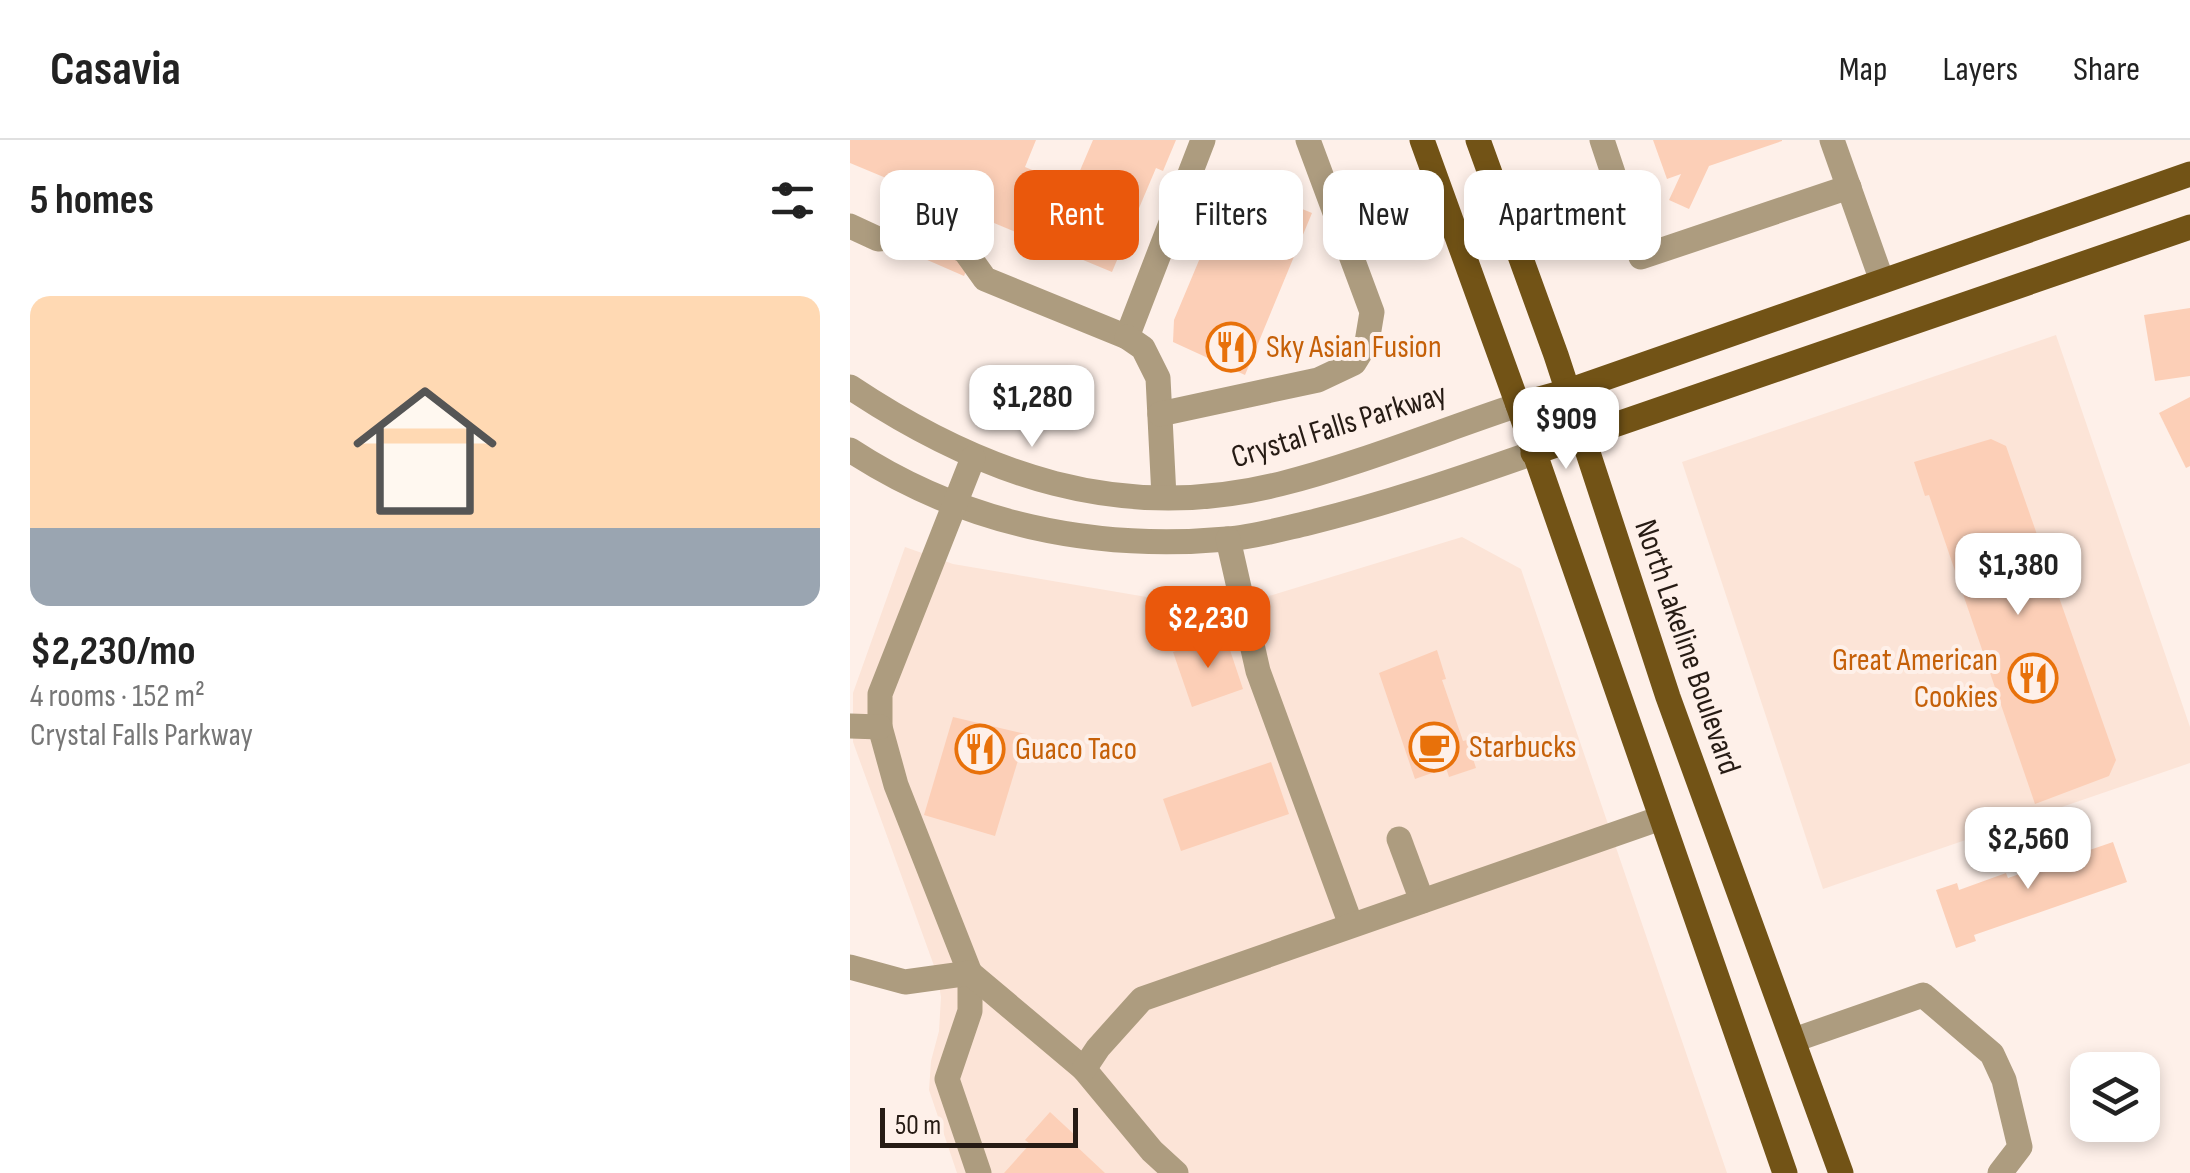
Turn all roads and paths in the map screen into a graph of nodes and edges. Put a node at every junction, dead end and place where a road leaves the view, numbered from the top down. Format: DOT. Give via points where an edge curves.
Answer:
graph roads {
  1 [pos="1203,140"];
  2 [pos="1308,140"];
  3 [pos="1422,140"];
  4 [pos="1478,140"];
  5 [pos="1602,140"];
  6 [pos="1832,140"];
  7 [pos="2190,174"];
  8 [pos="1849,187"];
  9 [pos="850,226"];
  10 [pos="2190,227"];
  11 [pos="1882,281"];
  12 [pos="1127,338"];
  13 [pos="850,387"];
  14 [pos="1568,391"];
  15 [pos="1518,406"];
  16 [pos="1160,414"];
  17 [pos="1582,438"];
  18 [pos="850,450"];
  19 [pos="1534,453"];
  20 [pos="972,458"];
  21 [pos="1164,497"];
  22 [pos="952,506"];
  23 [pos="1228,539"];
  24 [pos="850,726"];
  25 [pos="880,728"];
  26 [pos="1661,818"];
  27 [pos="1399,839"];
  28 [pos="1422,901"];
  29 [pos="1351,925"];
  30 [pos="850,967"];
  31 [pos="970,973"];
  32 [pos="1794,1040"];
  33 [pos="1084,1069"];
  34 [pos="978,1173"];
  35 [pos="1176,1173"];
  36 [pos="1785,1173"];
  37 [pos="1840,1173"];
  38 [pos="2000,1173"];
  1 -- 12 [label="street"];
  2 -- 16 [label="street" via="1372,312 1368,342 1354,363 1318,380"];
  3 -- 15 [label="main road"];
  4 -- 14 [label="main road, North Lakeline Boulevard"];
  5 -- 8 [label="street" via="1641,257"];
  6 -- 8 [label="street"];
  7 -- 11 [label="main road, Crystal Falls Parkway"];
  8 -- 11 [label="street"];
  9 -- 12 [label="street" via="878,239 925,236 949,243 985,278"];
  10 -- 17 [label="main road"];
  11 -- 14 [label="main road, Crystal Falls Parkway"];
  12 -- 16 [label="street" via="1143,348 1158,378"];
  13 -- 20 [label="street, Crystal Falls Parkway"];
  14 -- 15 [label="main road, Crystal Falls Parkway"];
  14 -- 17 [label="main road, North Lakeline Boulevard"];
  15 -- 19 [label="main road"];
  15 -- 21 [label="street, Crystal Falls Parkway" via="1281,484"];
  16 -- 21 [label="street"];
  17 -- 19 [label="main road"];
  17 -- 32 [label="main road, North Lakeline Boulevard"];
  18 -- 22 [label="street"];
  19 -- 23 [label="street" via="1362,510"];
  19 -- 26 [label="main road"];
  20 -- 21 [label="street, Crystal Falls Parkway" via="1078,489"];
  20 -- 22 [label="street"];
  22 -- 23 [label="street" via="1049,532 1138,542"];
  22 -- 25 [label="street" via="880,694"];
  23 -- 29 [label="street" via="1258,671"];
  24 -- 25 [label="street"];
  25 -- 31 [label="street"];
  26 -- 28 [label="street"];
  26 -- 36 [label="main road"];
  27 -- 28 [label="street"];
  28 -- 29 [label="street"];
  29 -- 33 [label="street" via="1142,999"];
  30 -- 31 [label="street" via="905,982"];
  31 -- 33 [label="street"];
  31 -- 34 [label="street" via="970,1011 947,1079"];
  32 -- 37 [label="main road, North Lakeline Boulevard"];
  32 -- 38 [label="street" via="1923,996 1992,1054 2004,1080 2020,1147"];
  33 -- 35 [label="street"];
}
